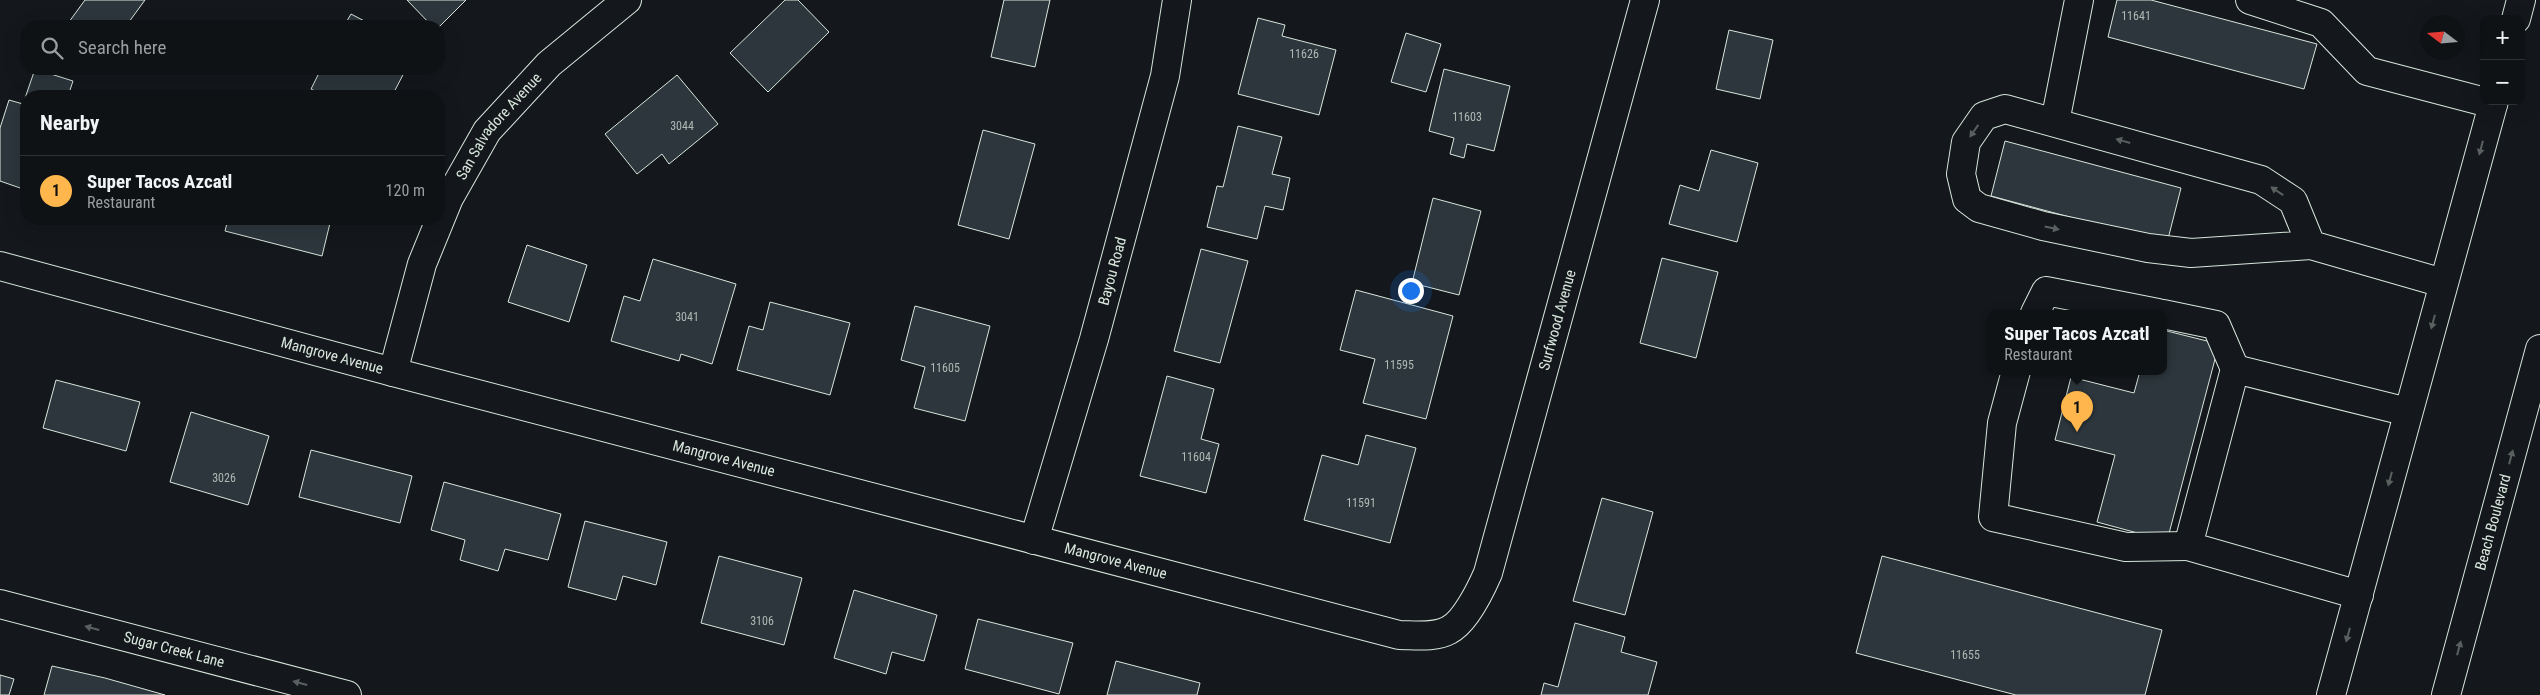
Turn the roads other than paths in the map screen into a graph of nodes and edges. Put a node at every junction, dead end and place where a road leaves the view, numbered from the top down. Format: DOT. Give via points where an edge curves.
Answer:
graph roads {
  1 [pos="626,0"];
  2 [pos="1177,0"];
  3 [pos="1645,0"];
  4 [pos="2079,0"];
  5 [pos="2250,0"];
  6 [pos="2521,0"];
  7 [pos="2517,15"];
  8 [pos="2480,100"];
  9 [pos="2492,105"];
  10 [pos="2055,122"];
  11 [pos="445,210"];
  12 [pos="439,225"];
  13 [pos="2311,245"];
  14 [pos="0,266"];
  15 [pos="2443,283"];
  16 [pos="2036,310"];
  17 [pos="2143,310"];
  18 [pos="2167,315"];
  19 [pos="2540,349"];
  20 [pos="2235,369"];
  21 [pos="394,372"];
  22 [pos="2015,375"];
  23 [pos="2408,412"];
  24 [pos="1034,540"];
  25 [pos="2188,546"];
  26 [pos="2359,595"];
  27 [pos="0,604"];
  28 [pos="1450,630"];
  29 [pos="347,695"];
  30 [pos="2331,695"];
  31 [pos="2446,695"];
  1 -- 11 [label="main road, San Salvadore Avenue" via="549,64 487,131"];
  2 -- 24 [label="main road, Bayou Road" via="1165,76 1094,339"];
  3 -- 28 [label="main road, Surfwood Avenue" via="1488,573 1474,602"];
  4 -- 10 [label="main road"];
  5 -- 8 [label="main road" via="2321,23 2366,71"];
  6 -- 7 [label="main road"];
  9 -- 15 [label="main road, one-way"];
  13 -- 10 [label="main road, one-way" via="2293,201 2261,180"];
  10 -- 13 [label="main road, one-way" via="2005,109 1984,116 1966,142 1961,174 1967,199 1979,208 2043,226 2148,248 2191,253"];
  12 -- 21 [label="main road, San Salvadore Avenue" via="422,264"];
  13 -- 15 [label="main road"];
  14 -- 21 [label="main road, Mangrove Avenue"];
  15 -- 23 [label="main road, one-way"];
  16 -- 17 [label="main road" via="2046,291"];
  18 -- 20 [label="main road" via="2216,325"];
  31 -- 19 [label="main road, Beach Boulevard, one-way"];
  20 -- 23 [label="main road"];
  20 -- 25 [label="main road"];
  21 -- 24 [label="main road, Mangrove Avenue"];
  22 -- 25 [label="main road" via="2002,423 1993,517 2126,547"];
  23 -- 26 [label="main road, one-way"];
  24 -- 28 [label="main road, Mangrove Avenue" via="1399,635 1429,635"];
  25 -- 26 [label="main road"];
  26 -- 30 [label="main road, one-way"];
  29 -- 27 [label="main road, Sugar Creek Lane, one-way"];
}
